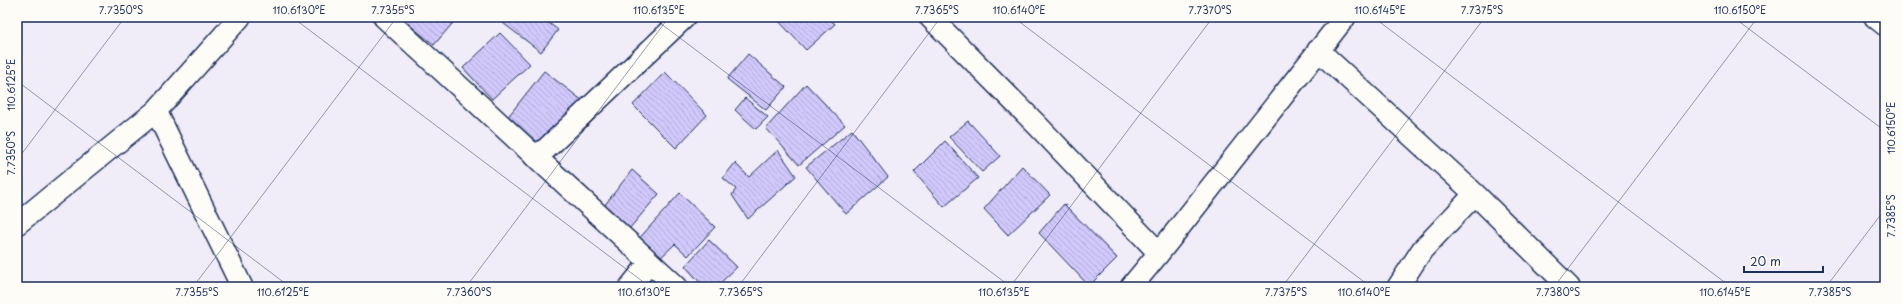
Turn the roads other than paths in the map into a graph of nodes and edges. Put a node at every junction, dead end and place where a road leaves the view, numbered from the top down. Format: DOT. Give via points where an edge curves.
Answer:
graph roads {
  1 [pos="240,17"];
  2 [pos="384,17"];
  3 [pos="685,17"];
  4 [pos="930,17"];
  5 [pos="1345,17"];
  6 [pos="1875,17"];
  7 [pos="1885,25"];
  8 [pos="1318,50"];
  9 [pos="156,111"];
  10 [pos="534,156"];
  11 [pos="1475,194"];
  12 [pos="17,224"];
  13 [pos="1159,254"];
  14 [pos="650,262"];
  15 [pos="242,287"];
  16 [pos="630,287"];
  17 [pos="677,287"];
  18 [pos="1131,287"];
  19 [pos="1398,287"];
  20 [pos="1569,287"];
  1 -- 9 [label="street"];
  2 -- 10 [label="street"];
  3 -- 10 [label="street" via="546,148"];
  4 -- 13 [label="street"];
  5 -- 8 [label="street"];
  6 -- 7 [label="street"];
  8 -- 11 [label="street"];
  8 -- 13 [label="street"];
  9 -- 12 [label="street"];
  9 -- 15 [label="street"];
  10 -- 14 [label="street"];
  11 -- 19 [label="street" via="1422,250"];
  11 -- 20 [label="street"];
  13 -- 18 [label="street"];
  14 -- 16 [label="street"];
  14 -- 17 [label="street"];
}
